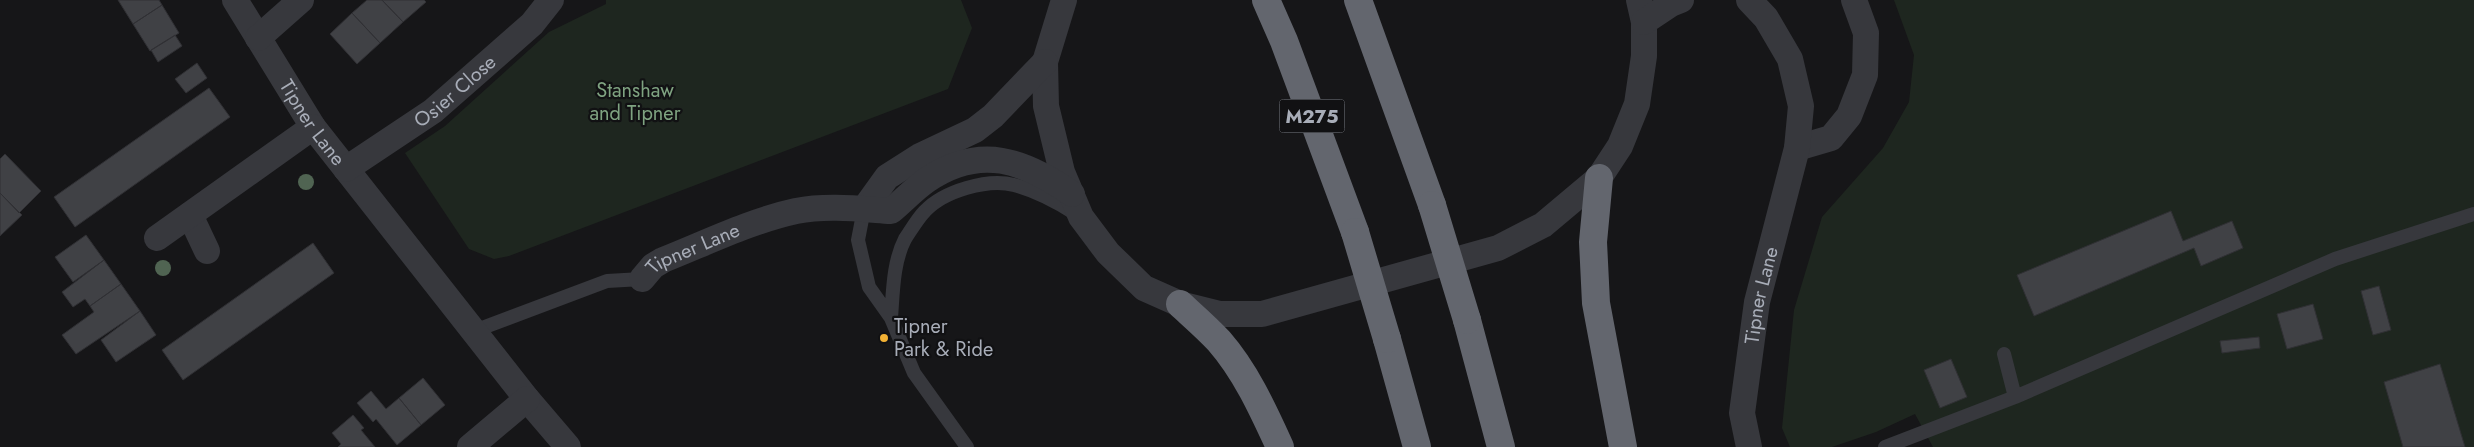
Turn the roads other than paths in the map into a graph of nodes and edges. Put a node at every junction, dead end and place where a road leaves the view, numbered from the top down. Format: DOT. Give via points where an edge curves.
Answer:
graph roads {
  1 [pos="235,0"];
  2 [pos="301,0"];
  3 [pos="551,0"];
  4 [pos="1064,0"];
  5 [pos="1266,0"];
  6 [pos="1358,0"];
  7 [pos="1681,0"];
  8 [pos="1749,0"];
  9 [pos="1854,0"];
  10 [pos="1641,11"];
  11 [pos="258,38"];
  12 [pos="1045,62"];
  13 [pos="313,127"];
  14 [pos="1797,148"];
  15 [pos="346,169"];
  16 [pos="1599,178"];
  17 [pos="1077,206"];
  18 [pos="864,209"];
  19 [pos="2474,214"];
  20 [pos="190,215"];
  21 [pos="157,238"];
  22 [pos="207,251"];
  23 [pos="642,279"];
  24 [pos="1180,304"];
  25 [pos="891,318"];
  26 [pos="474,330"];
  27 [pos="2004,354"];
  28 [pos="2015,397"];
  29 [pos="527,399"];
  30 [pos="470,447"];
  31 [pos="568,447"];
  32 [pos="967,447"];
  33 [pos="1280,447"];
  34 [pos="1417,447"];
  35 [pos="1502,447"];
  36 [pos="1623,447"];
  37 [pos="1749,447"];
  38 [pos="1885,447"];
  1 -- 11 [label="street, Tipner Lane"];
  2 -- 11 [label="street"];
  3 -- 15 [label="street, Osier Close" via="532,24 432,111"];
  4 -- 12 [label="street"];
  5 -- 34 [label="highway, M275, bridge" via="1354,232"];
  6 -- 35 [label="highway, bridge" via="1432,205"];
  7 -- 10 [label="street"];
  8 -- 14 [label="street, Tipner Lane" via="1766,18 1790,59 1801,106"];
  9 -- 14 [label="street" via="1866,33 1866,76 1850,116 1831,138"];
  10 -- 16 [label="street" via="1644,56 1637,104 1620,146"];
  11 -- 13 [label="street, Tipner Lane"];
  12 -- 17 [label="street" via="1046,106 1062,172"];
  12 -- 18 [label="street" via="993,116 975,130 920,156 886,177"];
  13 -- 15 [label="street, Tipner Lane"];
  13 -- 20 [label="street"];
  14 -- 37 [label="street, Tipner Lane" via="1757,302 1742,412"];
  15 -- 26 [label="street, Tipner Lane"];
  16 -- 24 [label="street" via="1543,225 1498,248 1262,314 1220,314"];
  16 -- 36 [label="highway" via="1593,242 1596,303"];
  17 -- 18 [label="street, Tipner Lane" via="1044,175 1010,161 984,158 952,165 926,181 891,211"];
  17 -- 24 [label="street" via="1108,253 1144,288"];
  17 -- 25 [label="lane" via="1012,184 978,184 952,193 926,210 905,240 894,275"];
  18 -- 23 [label="street, Tipner Lane" via="823,208 772,218 663,260"];
  18 -- 25 [label="lane" via="858,240 869,287"];
  19 -- 28 [label="lane" via="2335,259"];
  20 -- 21 [label="street"];
  20 -- 22 [label="street"];
  23 -- 26 [label="lane, Tipner Lane" via="607,281"];
  24 -- 33 [label="highway" via="1219,340 1244,375"];
  25 -- 32 [label="lane" via="914,373"];
  26 -- 29 [label="street, Tipner Lane"];
  27 -- 28 [label="lane"];
  28 -- 38 [label="lane"];
  29 -- 30 [label="street"];
  29 -- 31 [label="street, Tipner Lane"];
}
